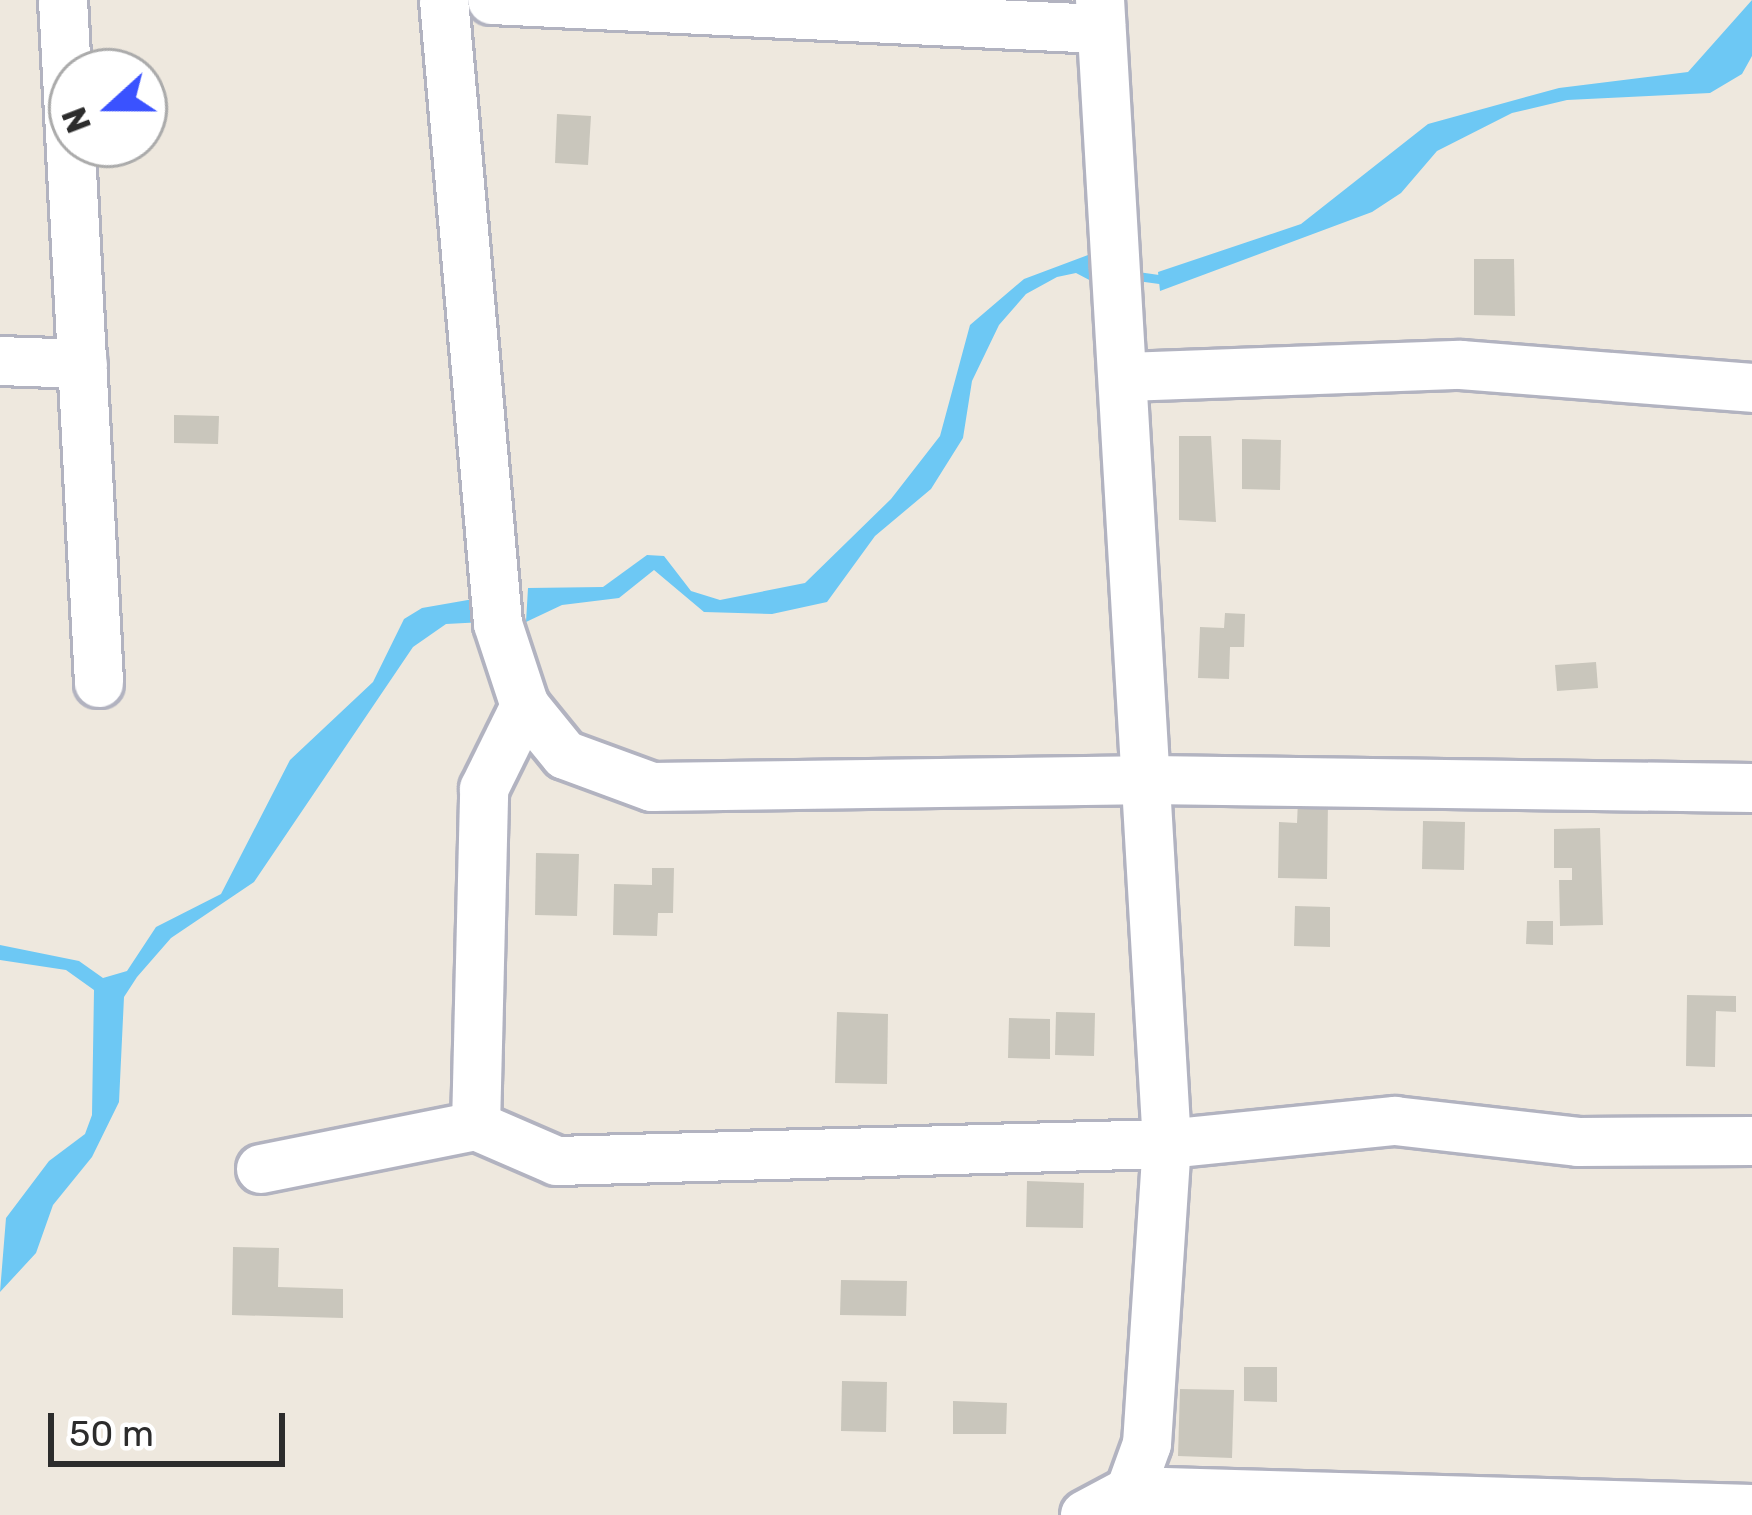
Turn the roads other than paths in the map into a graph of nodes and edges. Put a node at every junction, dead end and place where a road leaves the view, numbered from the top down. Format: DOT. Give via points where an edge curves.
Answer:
graph roads {
  1 [pos="63,0"];
  2 [pos="444,0"];
  3 [pos="492,0"];
  4 [pos="1101,15"];
  5 [pos="0,361"];
  6 [pos="1123,362"];
  7 [pos="83,364"];
  8 [pos="1752,388"];
  9 [pos="100,682"];
  10 [pos="525,706"];
  11 [pos="1149,780"];
  12 [pos="1752,788"];
  13 [pos="476,1126"];
  14 [pos="1752,1141"];
  15 [pos="1167,1144"];
  16 [pos="261,1169"];
  17 [pos="1130,1490"];
  18 [pos="1752,1509"];
  19 [pos="1085,1515"];
  1 -- 7 [label="street"];
  2 -- 10 [label="street" via="497,612"];
  3 -- 4 [label="street"];
  4 -- 6 [label="street"];
  5 -- 7 [label="street"];
  6 -- 8 [label="street" via="1461,365"];
  6 -- 11 [label="street"];
  7 -- 9 [label="street"];
  10 -- 11 [label="street" via="565,755 652,787"];
  10 -- 13 [label="street" via="484,790"];
  11 -- 12 [label="street"];
  11 -- 15 [label="street"];
  13 -- 15 [label="street" via="557,1161"];
  13 -- 16 [label="street"];
  14 -- 15 [label="street" via="1578,1142 1395,1120"];
  15 -- 17 [label="street" via="1147,1444"];
  17 -- 18 [label="street"];
  17 -- 19 [label="street"];
}
